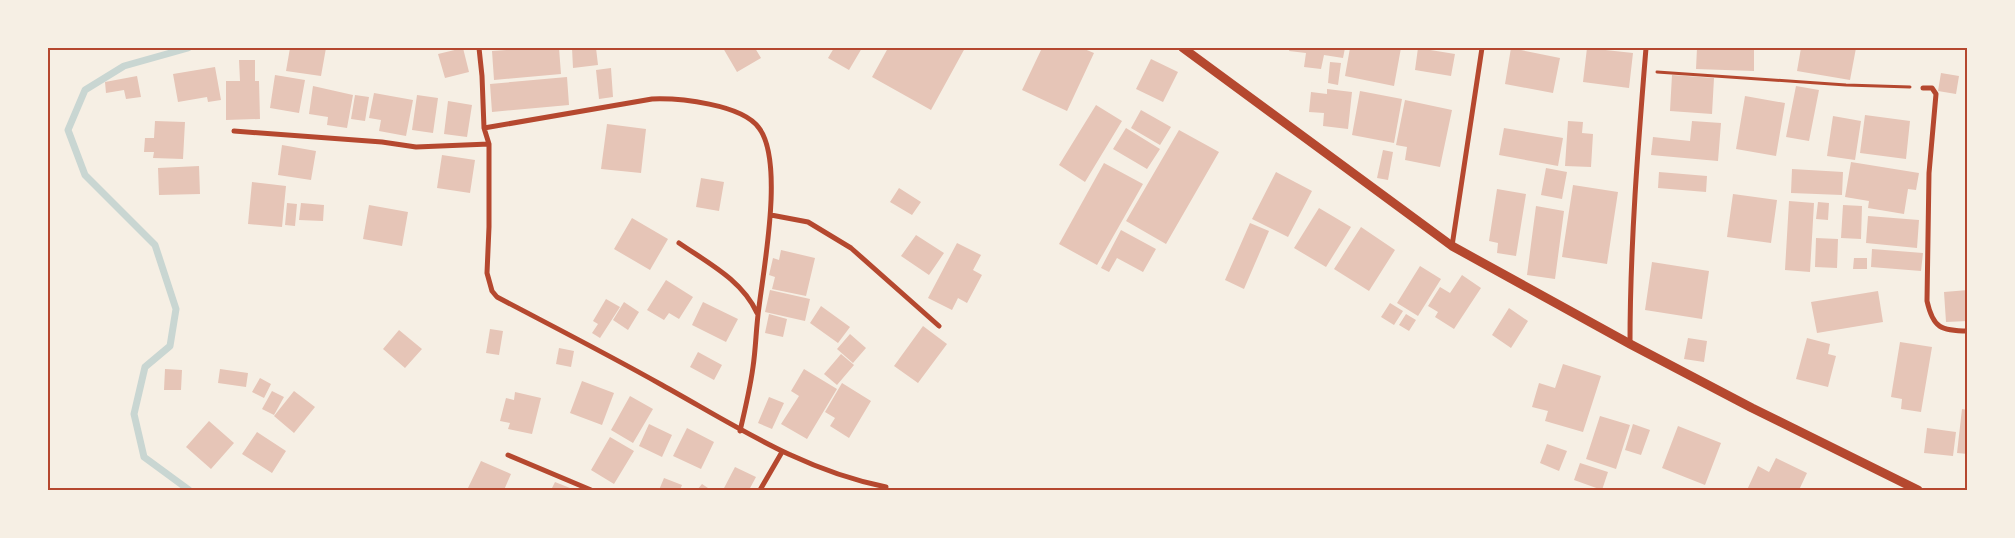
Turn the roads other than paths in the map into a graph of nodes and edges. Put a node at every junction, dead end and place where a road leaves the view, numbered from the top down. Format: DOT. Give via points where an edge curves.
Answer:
graph roads {
  1 [pos="479,48"];
  2 [pos="1183,48"];
  3 [pos="1482,48"];
  4 [pos="1646,48"];
  5 [pos="1924,88"];
  6 [pos="484,128"];
  7 [pos="234,131"];
  8 [pos="489,144"];
  9 [pos="771,214"];
  10 [pos="679,243"];
  11 [pos="1452,246"];
  12 [pos="758,314"];
  13 [pos="939,326"];
  14 [pos="1968,331"];
  15 [pos="1630,344"];
  16 [pos="740,431"];
  17 [pos="782,452"];
  18 [pos="508,455"];
  19 [pos="886,486"];
  20 [pos="587,490"];
  21 [pos="760,490"];
  22 [pos="1918,490"];
  1 -- 6 [label="street"];
  2 -- 11 [label="street"];
  3 -- 11 [label="street"];
  4 -- 15 [label="street" via="1634,198"];
  5 -- 14 [label="street" via="1932,88 1936,94 1929,173 1927,301 1933,320 1940,328"];
  6 -- 8 [label="street"];
  6 -- 9 [label="street" via="652,99 698,101 751,119 766,139 770,160"];
  7 -- 8 [label="street" via="416,147"];
  8 -- 16 [label="street" via="487,273 497,297 661,384"];
  9 -- 12 [label="street"];
  9 -- 13 [label="street" via="808,222 851,248"];
  10 -- 12 [label="street" via="732,279"];
  11 -- 15 [label="street"];
  12 -- 16 [label="street" via="753,368"];
  15 -- 22 [label="street"];
  16 -- 17 [label="street"];
  17 -- 19 [label="street" via="853,480"];
  17 -- 21 [label="street"];
  18 -- 20 [label="street"];
}
